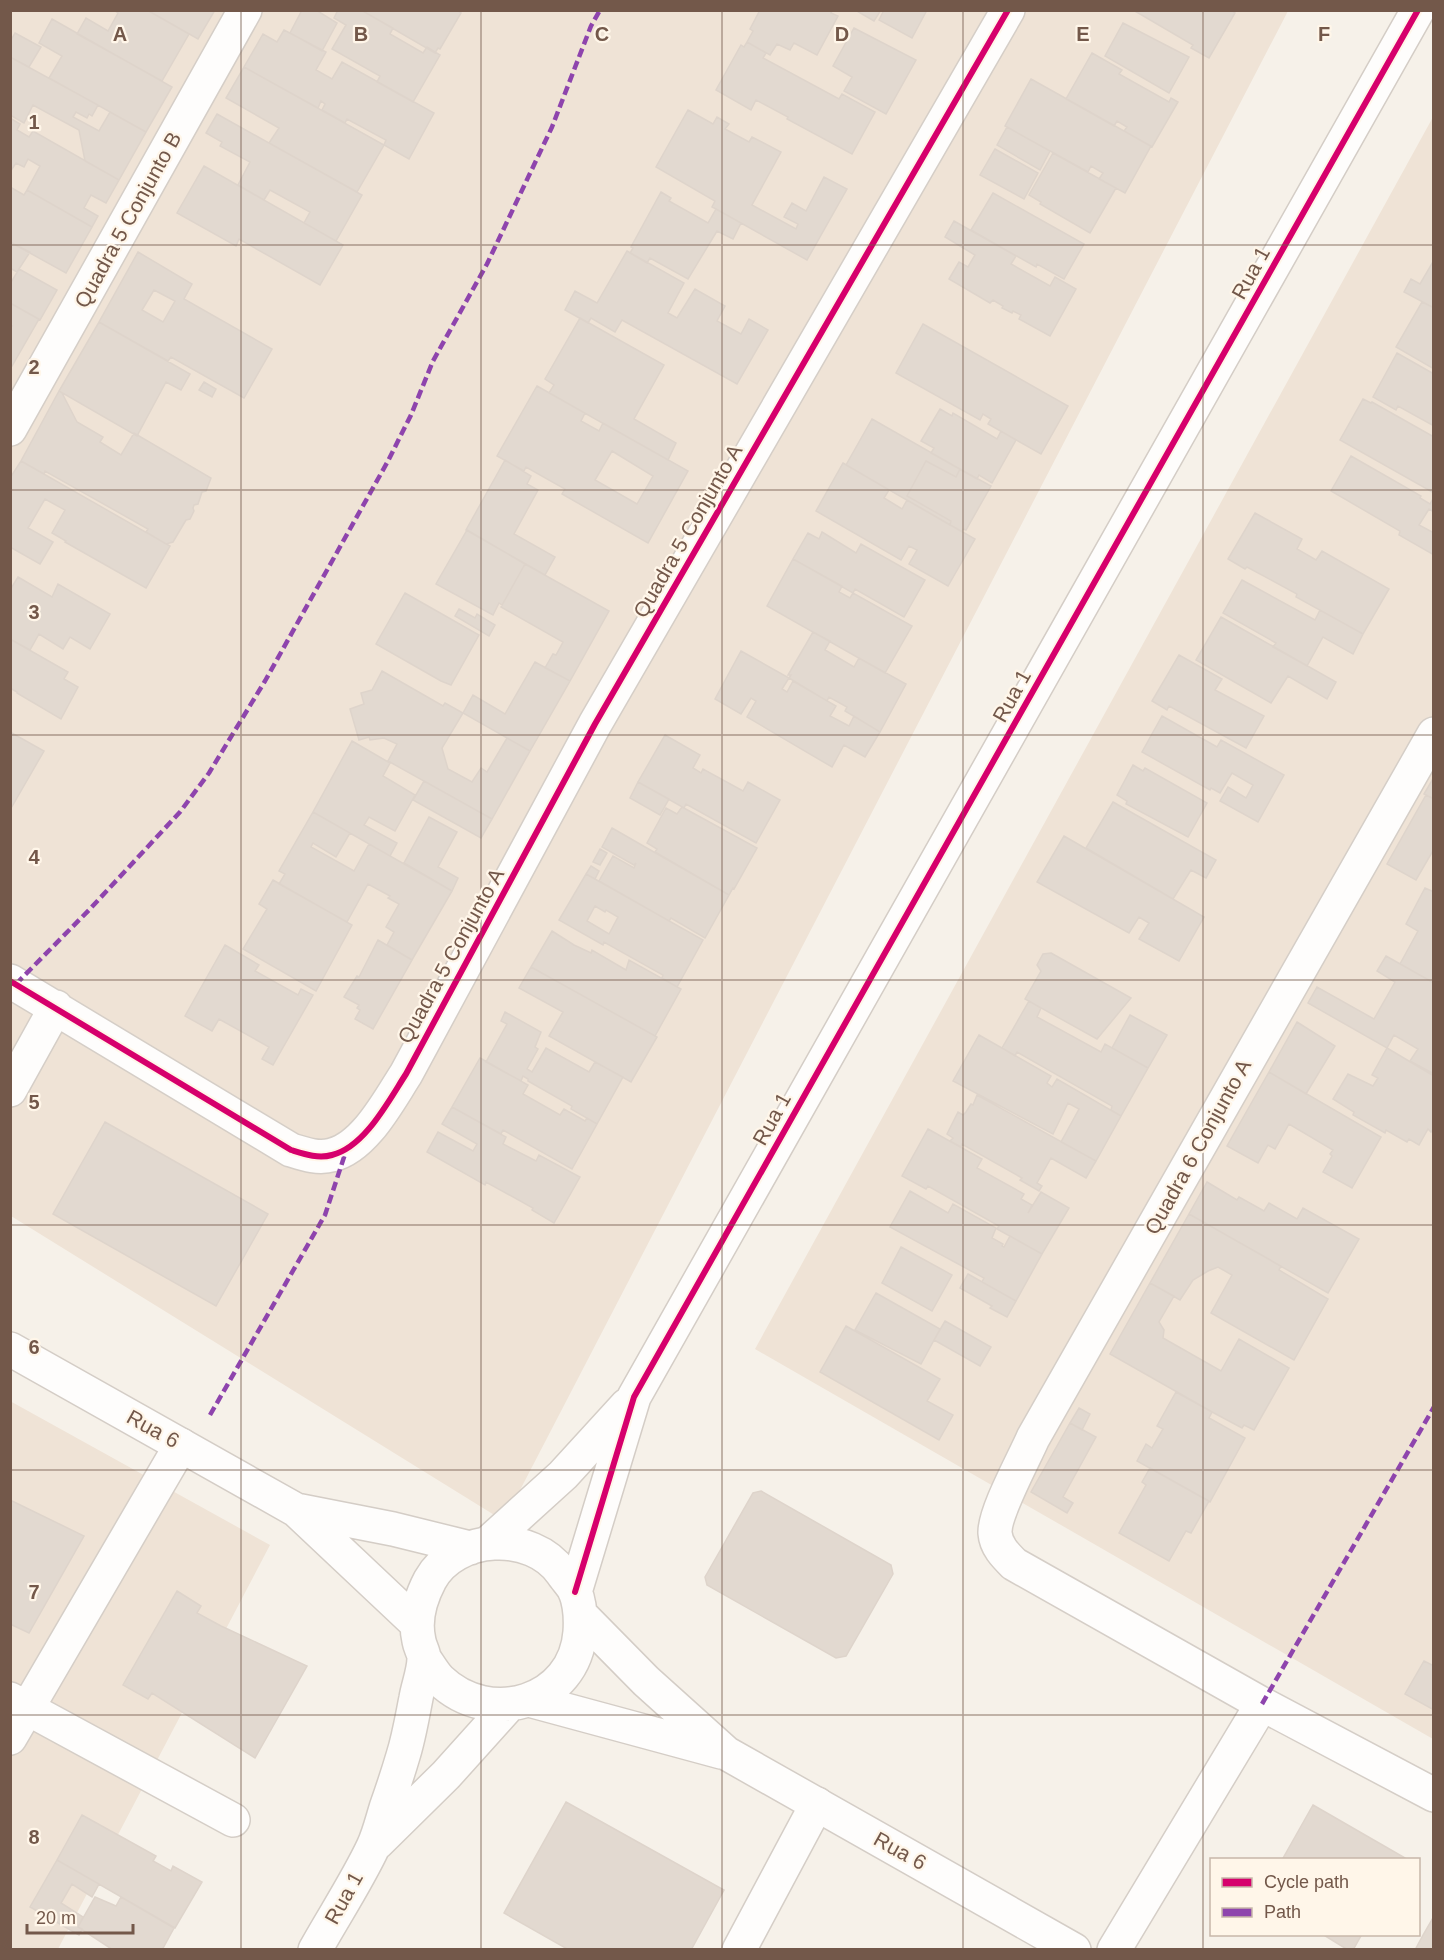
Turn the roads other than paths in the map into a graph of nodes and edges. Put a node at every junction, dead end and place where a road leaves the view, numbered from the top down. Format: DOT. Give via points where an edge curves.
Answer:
graph roads {
  1 [pos="245,10"];
  2 [pos="1008,10"];
  3 [pos="1418,10"];
  4 [pos="10,429"];
  5 [pos="1434,735"];
  6 [pos="10,981"];
  7 [pos="57,1007"];
  8 [pos="10,1090"];
  9 [pos="10,1348"];
  10 [pos="634,1397"];
  11 [pos="181,1445"];
  12 [pos="296,1510"];
  13 [pos="479,1545"];
  14 [pos="578,1604"];
  15 [pos="417,1624"];
  16 [pos="424,1658"];
  17 [pos="519,1702"];
  18 [pos="19,1704"];
  19 [pos="1262,1704"];
  20 [pos="10,1738"];
  21 [pos="726,1753"];
  22 [pos="1434,1795"];
  23 [pos="816,1804"];
  24 [pos="233,1820"];
  25 [pos="374,1846"];
  26 [pos="315,1950"];
  27 [pos="739,1950"];
  28 [pos="1074,1950"];
  29 [pos="1114,1950"];
  1 -- 4 [label="street, Quadra 5 Conjunto B"];
  2 -- 7 [label="street, Quadra 5 Conjunto A" via="595,724 405,1074 364,1133 332,1155 311,1156 291,1150"];
  3 -- 10 [label="street, Rua 1"];
  5 -- 19 [label="street, Quadra 6 Conjunto A" via="1034,1438 998,1514 995,1533 1001,1551 1014,1564"];
  6 -- 7 [label="street, Quadra 5 Conjunto A"];
  7 -- 8 [label="street"];
  9 -- 11 [label="street, Rua 6"];
  10 -- 13 [label="street" via="563,1475"];
  10 -- 14 [label="street"];
  11 -- 12 [label="street, Rua 6"];
  11 -- 18 [label="street"];
  12 -- 13 [label="street, Rua 6"];
  12 -- 15 [label="street, Rua 6"];
  13 -- 14 [label="street" via="514,1543 539,1553 560,1569"];
  13 -- 15 [label="street" via="449,1559 431,1577 421,1599"];
  14 -- 17 [label="street" via="579,1641 569,1666 552,1686"];
  14 -- 21 [label="street, Rua 6" via="646,1681"];
  15 -- 16 [label="street"];
  16 -- 17 [label="street" via="439,1679 459,1695 483,1704"];
  16 -- 25 [label="street" via="404,1754"];
  17 -- 21 [label="street, Rua 6"];
  17 -- 25 [label="street"];
  18 -- 20 [label="street"];
  18 -- 24 [label="street"];
  19 -- 22 [label="street"];
  19 -- 29 [label="street"];
  21 -- 23 [label="street, Rua 6"];
  23 -- 27 [label="street"];
  23 -- 28 [label="street, Rua 6"];
  25 -- 26 [label="street, Rua 1"];
}
